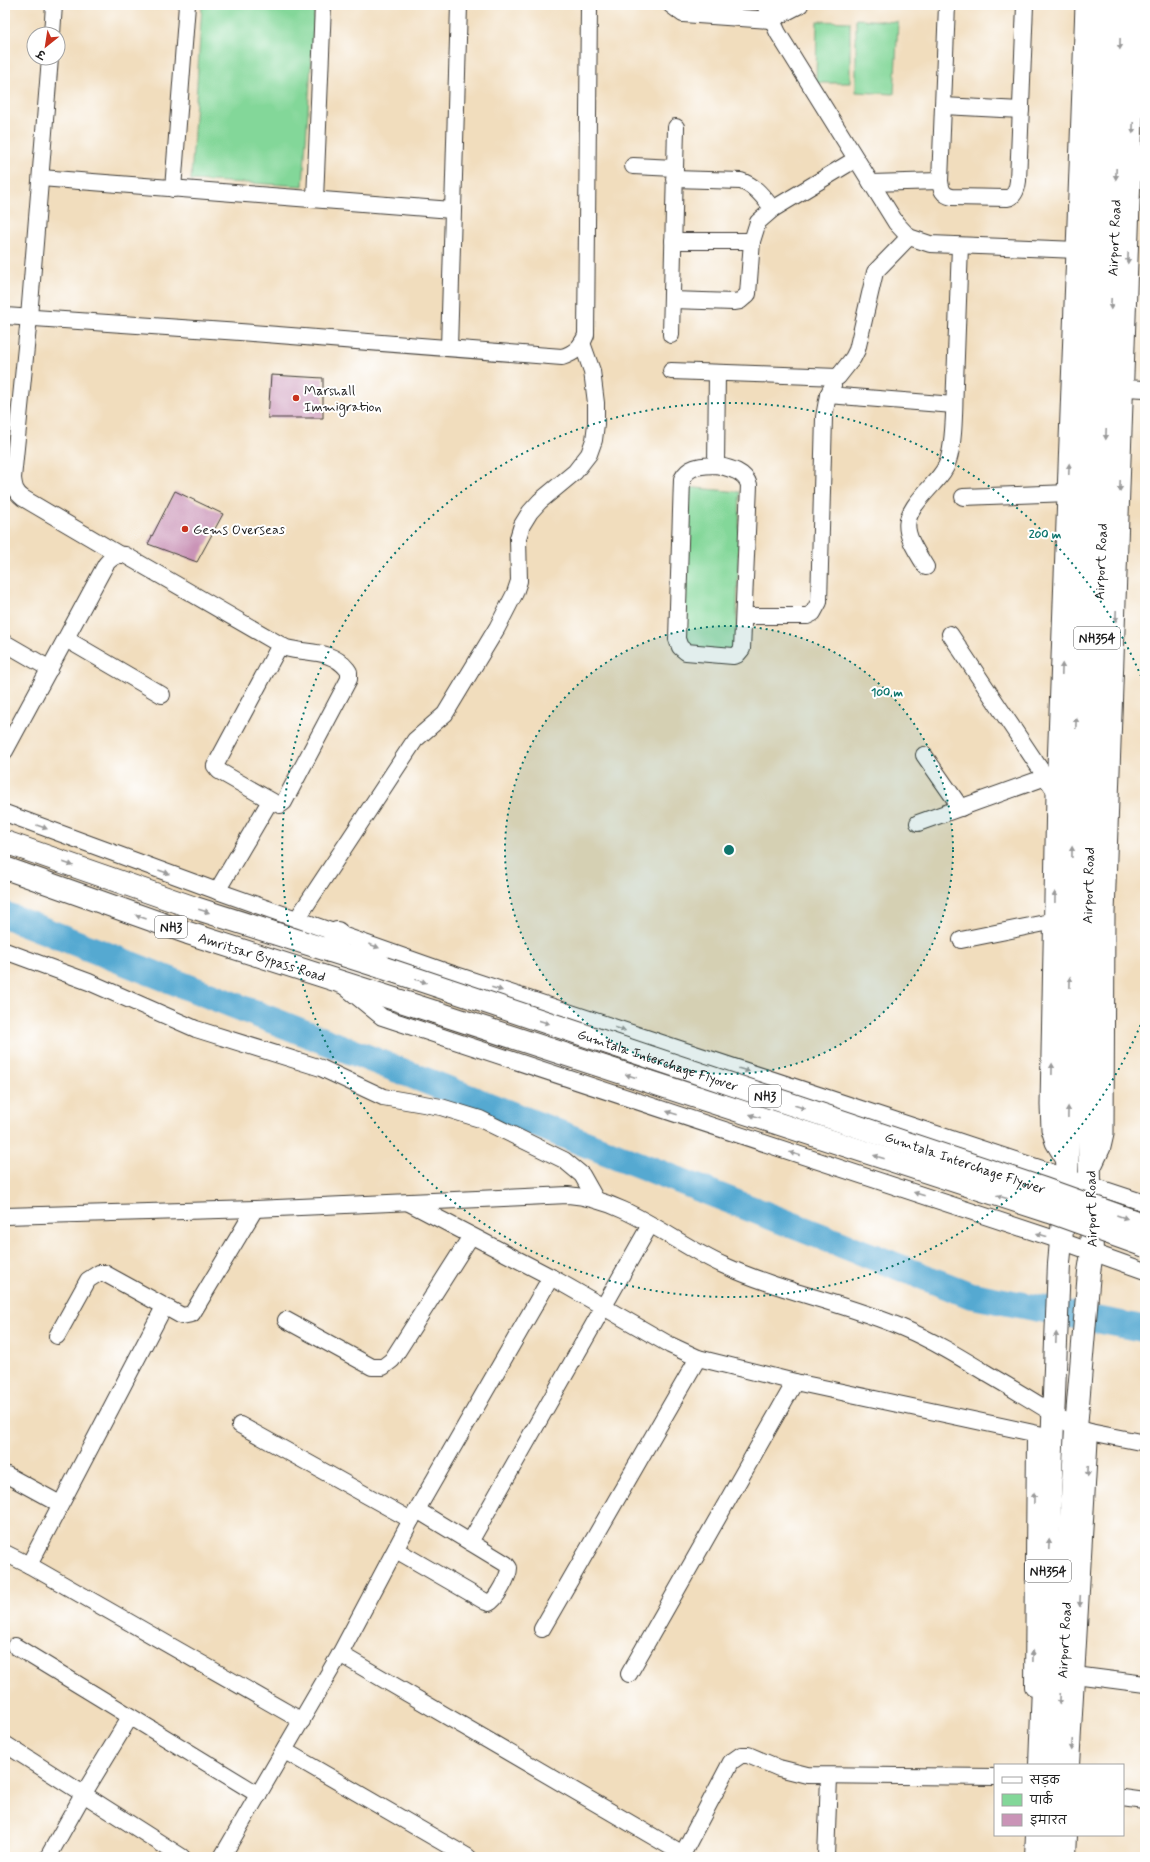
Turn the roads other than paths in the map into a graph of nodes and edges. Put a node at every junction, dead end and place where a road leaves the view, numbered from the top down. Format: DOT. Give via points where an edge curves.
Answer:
graph roads {
  1 [pos="54,5"];
  2 [pos="187,5"];
  3 [pos="323,5"];
  4 [pos="459,5"];
  5 [pos="589,5"];
  6 [pos="670,5"];
  7 [pos="765,5"];
  8 [pos="800,5"];
  9 [pos="947,5"];
  10 [pos="1025,5"];
  11 [pos="1086,5"];
  12 [pos="1102,5"];
  13 [pos="1121,5"];
  14 [pos="1136,5"];
  15 [pos="771,20"];
  16 [pos="53,26"];
  17 [pos="1140,49"];
  18 [pos="49,66"];
  19 [pos="943,106"];
  20 [pos="1021,110"];
  21 [pos="676,127"];
  22 [pos="1138,153"];
  23 [pos="856,159"];
  24 [pos="634,166"];
  25 [pos="675,174"];
  26 [pos="41,178"];
  27 [pos="940,182"];
  28 [pos="871,183"];
  29 [pos="173,189"];
  30 [pos="315,199"];
  31 [pos="773,209"];
  32 [pos="452,210"];
  33 [pos="909,237"];
  34 [pos="673,241"];
  35 [pos="752,241"];
  36 [pos="960,246"];
  37 [pos="1077,250"];
  38 [pos="672,300"];
  39 [pos="5,316"];
  40 [pos="29,318"];
  41 [pos="671,335"];
  42 [pos="582,343"];
  43 [pos="449,348"];
  44 [pos="671,371"];
  45 [pos="718,374"];
  46 [pos="838,377"];
  47 [pos="1124,388"];
  48 [pos="1145,389"];
  49 [pos="828,395"];
  50 [pos="954,404"];
  51 [pos="716,465"];
  52 [pos="1068,493"];
  53 [pos="963,497"];
  54 [pos="120,554"];
  55 [pos="926,567"];
  56 [pos="744,616"];
  57 [pos="950,634"];
  58 [pos="66,639"];
  59 [pos="5,643"];
  60 [pos="280,645"];
  61 [pos="50,669"];
  62 [pos="162,695"];
  63 [pos="5,751"];
  64 [pos="924,755"];
  65 [pos="1051,786"];
  66 [pos="270,801"];
  67 [pos="961,808"];
  68 [pos="5,813"];
  69 [pos="918,823"];
  70 [pos="5,842"];
  71 [pos="5,868"];
  72 [pos="217,891"];
  73 [pos="297,919"];
  74 [pos="1054,920"];
  75 [pos="962,940"];
  76 [pos="334,942"];
  77 [pos="5,951"];
  78 [pos="338,982"];
  79 [pos="1067,1168"];
  80 [pos="1091,1175"];
  81 [pos="595,1198"];
  82 [pos="408,1202"];
  83 [pos="1145,1203"];
  84 [pos="255,1209"];
  85 [pos="5,1216"];
  86 [pos="650,1225"];
  87 [pos="1145,1225"];
  88 [pos="470,1236"];
  89 [pos="1061,1241"];
  90 [pos="1145,1246"];
  91 [pos="1090,1262"];
  92 [pos="1145,1271"];
  93 [pos="551,1277"];
  94 [pos="164,1307"];
  95 [pos="604,1307"];
  96 [pos="286,1320"];
  97 [pos="57,1336"];
  98 [pos="698,1358"];
  99 [pos="796,1382"];
  100 [pos="1052,1413"];
  101 [pos="240,1424"];
  102 [pos="1083,1430"];
  103 [pos="1044,1436"];
  104 [pos="1145,1443"];
  105 [pos="5,1474"];
  106 [pos="60,1504"];
  107 [pos="414,1515"];
  108 [pos="470,1542"];
  109 [pos="396,1550"];
  110 [pos="5,1553"];
  111 [pos="29,1565"];
  112 [pos="542,1628"];
  113 [pos="15,1646"];
  114 [pos="340,1654"];
  115 [pos="629,1674"];
  116 [pos="1075,1675"];
  117 [pos="1145,1684"];
  118 [pos="130,1717"];
  119 [pos="302,1721"];
  120 [pos="5,1744"];
  121 [pos="285,1751"];
  122 [pos="1032,1764"];
  123 [pos="1040,1764"];
  124 [pos="1057,1764"];
  125 [pos="1071,1764"];
  126 [pos="829,1777"];
  127 [pos="994,1777"];
  128 [pos="84,1793"];
  129 [pos="259,1795"];
  130 [pos="1124,1798"];
  131 [pos="1145,1802"];
  132 [pos="1030,1836"];
  133 [pos="1037,1836"];
  134 [pos="1055,1836"];
  135 [pos="1069,1836"];
  136 [pos="682,1855"];
  137 [pos="179,1856"];
  138 [pos="48,1857"];
  139 [pos="222,1857"];
  140 [pos="468,1857"];
  141 [pos="826,1857"];
  142 [pos="1029,1857"];
  143 [pos="1036,1857"];
  144 [pos="1054,1857"];
  145 [pos="1068,1857"];
  1 -- 16 [label="street"];
  2 -- 29 [label="street"];
  3 -- 30 [label="street"];
  4 -- 32 [label="street"];
  5 -- 42 [label="street" via="586,335"];
  6 -- 15 [label="street" via="683,14"];
  7 -- 15 [label="street"];
  8 -- 15 [label="street"];
  9 -- 19 [label="street"];
  10 -- 20 [label="street"];
  11 -- 37 [label="main road"];
  79 -- 12 [label="highway, Airport Road / NH354, one-way" via="1074,782"];
  13 -- 80 [label="highway, Airport Road / NH354, one-way" via="1118,141 1091,778 1085,982"];
  14 -- 17 [label="main road"];
  15 -- 23 [label="street"];
  17 -- 22 [label="main road, one-way"];
  18 -- 26 [label="street"];
  19 -- 20 [label="street"];
  19 -- 27 [label="street"];
  20 -- 27 [label="street" via="1017,188 1010,198 947,196 942,192"];
  21 -- 25 [label="street"];
  22 -- 47 [label="main road, one-way"];
  23 -- 28 [label="street"];
  23 -- 31 [label="street"];
  24 -- 25 [label="street"];
  25 -- 31 [label="street" via="748,184 759,192"];
  25 -- 34 [label="street"];
  26 -- 29 [label="street"];
  26 -- 40 [label="street"];
  27 -- 28 [label="street"];
  28 -- 33 [label="street" via="896,223"];
  29 -- 30 [label="street"];
  30 -- 32 [label="street"];
  31 -- 35 [label="street" via="758,222"];
  32 -- 43 [label="street"];
  33 -- 36 [label="street" via="930,244"];
  33 -- 46 [label="street" via="875,272 857,350"];
  34 -- 35 [label="street"];
  34 -- 38 [label="street"];
  35 -- 38 [label="street" via="749,289 740,301"];
  36 -- 37 [label="street"];
  36 -- 50 [label="street"];
  52 -- 37 [label="main road, one-way"];
  38 -- 41 [label="street"];
  39 -- 40 [label="street"];
  40 -- 43 [label="street"];
  40 -- 54 [label="street" via="14,487 17,494 23,498"];
  42 -- 43 [label="street" via="574,352 562,357"];
  42 -- 73 [label="street" via="592,371 596,402 594,440 589,454 575,472 530,512 518,538 519,581 497,628 445,714 415,740"];
  44 -- 45 [label="street"];
  45 -- 46 [label="street"];
  45 -- 51 [label="street"];
  46 -- 49 [label="street"];
  47 -- 48 [label="street"];
  47 -- 80 [label="main road, one-way" via="1105,905 1103,1134"];
  49 -- 50 [label="street"];
  49 -- 56 [label="street" via="824,417 819,602 813,613 807,616"];
  50 -- 55 [label="street" via="948,462 944,471 914,504 907,523 911,543"];
  51 -- 56 [label="street" via="739,472 749,485"];
  51 -- 56 [label="street" via="698,466 691,469 682,479 678,643 686,652 737,655 742,649"];
  52 -- 53 [label="street"];
  65 -- 52 [label="main road, one-way"];
  54 -- 58 [label="street" via="106,564"];
  54 -- 60 [label="street"];
  57 -- 65 [label="street"];
  58 -- 61 [label="street"];
  58 -- 62 [label="street"];
  59 -- 61 [label="street"];
  60 -- 66 [label="street" via="215,766 219,771"];
  60 -- 66 [label="street" via="298,651 324,653 345,666 350,676 284,802 277,805"];
  61 -- 63 [label="street"];
  64 -- 67 [label="street"];
  65 -- 67 [label="street"];
  74 -- 65 [label="main road, one-way"];
  66 -- 72 [label="street"];
  67 -- 69 [label="street"];
  68 -- 72 [label="street, one-way"];
  70 -- 76 [label="highway, Amritsar Bypass Road / NH3, one-way" via="194,908"];
  78 -- 71 [label="highway, Amritsar Bypass Road / NH3, one-way" via="188,933"];
  72 -- 73 [label="street"];
  73 -- 76 [label="street"];
  74 -- 75 [label="street"];
  79 -- 74 [label="main road, one-way" via="1052,1129"];
  76 -- 79 [label="street, one-way" via="447,972"];
  76 -- 87 [label="highway, Gumtala Interchage Flyover / NH3, one-way, bridge" via="384,968"];
  77 -- 81 [label="street" via="89,982 196,1029 321,1068 383,1097 440,1107 480,1119 564,1160 582,1175"];
  89 -- 78 [label="street, one-way" via="382,1017"];
  90 -- 78 [label="highway, Gumtala Interchage Flyover / NH3, one-way, bridge" via="1050,1212"];
  79 -- 80 [label="street"];
  79 -- 89 [label="highway, Airport Road / NH354"];
  80 -- 83 [label="street"];
  80 -- 91 [label="highway, Airport Road / NH354"];
  81 -- 82 [label="street" via="568,1195"];
  81 -- 86 [label="street"];
  82 -- 84 [label="street"];
  82 -- 88 [label="street"];
  84 -- 85 [label="street"];
  84 -- 94 [label="street" via="195,1311 188,1316 182,1316"];
  86 -- 95 [label="street"];
  86 -- 100 [label="street" via="722,1265 761,1281 883,1320 921,1336"];
  88 -- 93 [label="street"];
  88 -- 96 [label="street" via="392,1360 383,1367 372,1367"];
  89 -- 91 [label="street"];
  100 -- 89 [label="highway, Airport Road / NH354, one-way"];
  91 -- 92 [label="street"];
  91 -- 102 [label="highway, Airport Road / NH354" via="1080,1381"];
  93 -- 95 [label="street"];
  93 -- 107 [label="street"];
  94 -- 97 [label="street" via="104,1273 99,1273 88,1280"];
  94 -- 106 [label="street"];
  95 -- 98 [label="street"];
  95 -- 108 [label="street"];
  98 -- 99 [label="street"];
  98 -- 112 [label="street"];
  99 -- 103 [label="street"];
  99 -- 115 [label="street"];
  100 -- 102 [label="street"];
  100 -- 103 [label="highway, Airport Road / NH354"];
  101 -- 107 [label="street"];
  102 -- 104 [label="street"];
  102 -- 116 [label="street, one-way"];
  102 -- 124 [label="highway, Airport Road / NH354, one-way"];
  122 -- 103 [label="street, one-way"];
  123 -- 103 [label="highway, Airport Road / NH354, one-way"];
  105 -- 106 [label="street"];
  106 -- 111 [label="street"];
  107 -- 108 [label="street"];
  107 -- 109 [label="street"];
  108 -- 109 [label="street" via="509,1568 494,1599 489,1603"];
  109 -- 114 [label="street"];
  110 -- 111 [label="street"];
  111 -- 119 [label="street"];
  113 -- 118 [label="street"];
  114 -- 119 [label="street"];
  114 -- 136 [label="street"];
  116 -- 117 [label="street"];
  116 -- 125 [label="street, one-way"];
  118 -- 128 [label="street"];
  118 -- 129 [label="street"];
  119 -- 121 [label="street"];
  120 -- 128 [label="street"];
  121 -- 129 [label="street"];
  121 -- 140 [label="street"];
  126 -- 127 [label="street"];
  126 -- 136 [label="street" via="794,1773 748,1755 735,1758"];
  126 -- 141 [label="street"];
  128 -- 137 [label="street"];
  128 -- 138 [label="street"];
  129 -- 139 [label="street"];
  130 -- 131 [label="street"];
  132 -- 142 [label="street"];
  133 -- 143 [label="highway"];
  134 -- 144 [label="highway"];
  135 -- 145 [label="street"];
}
